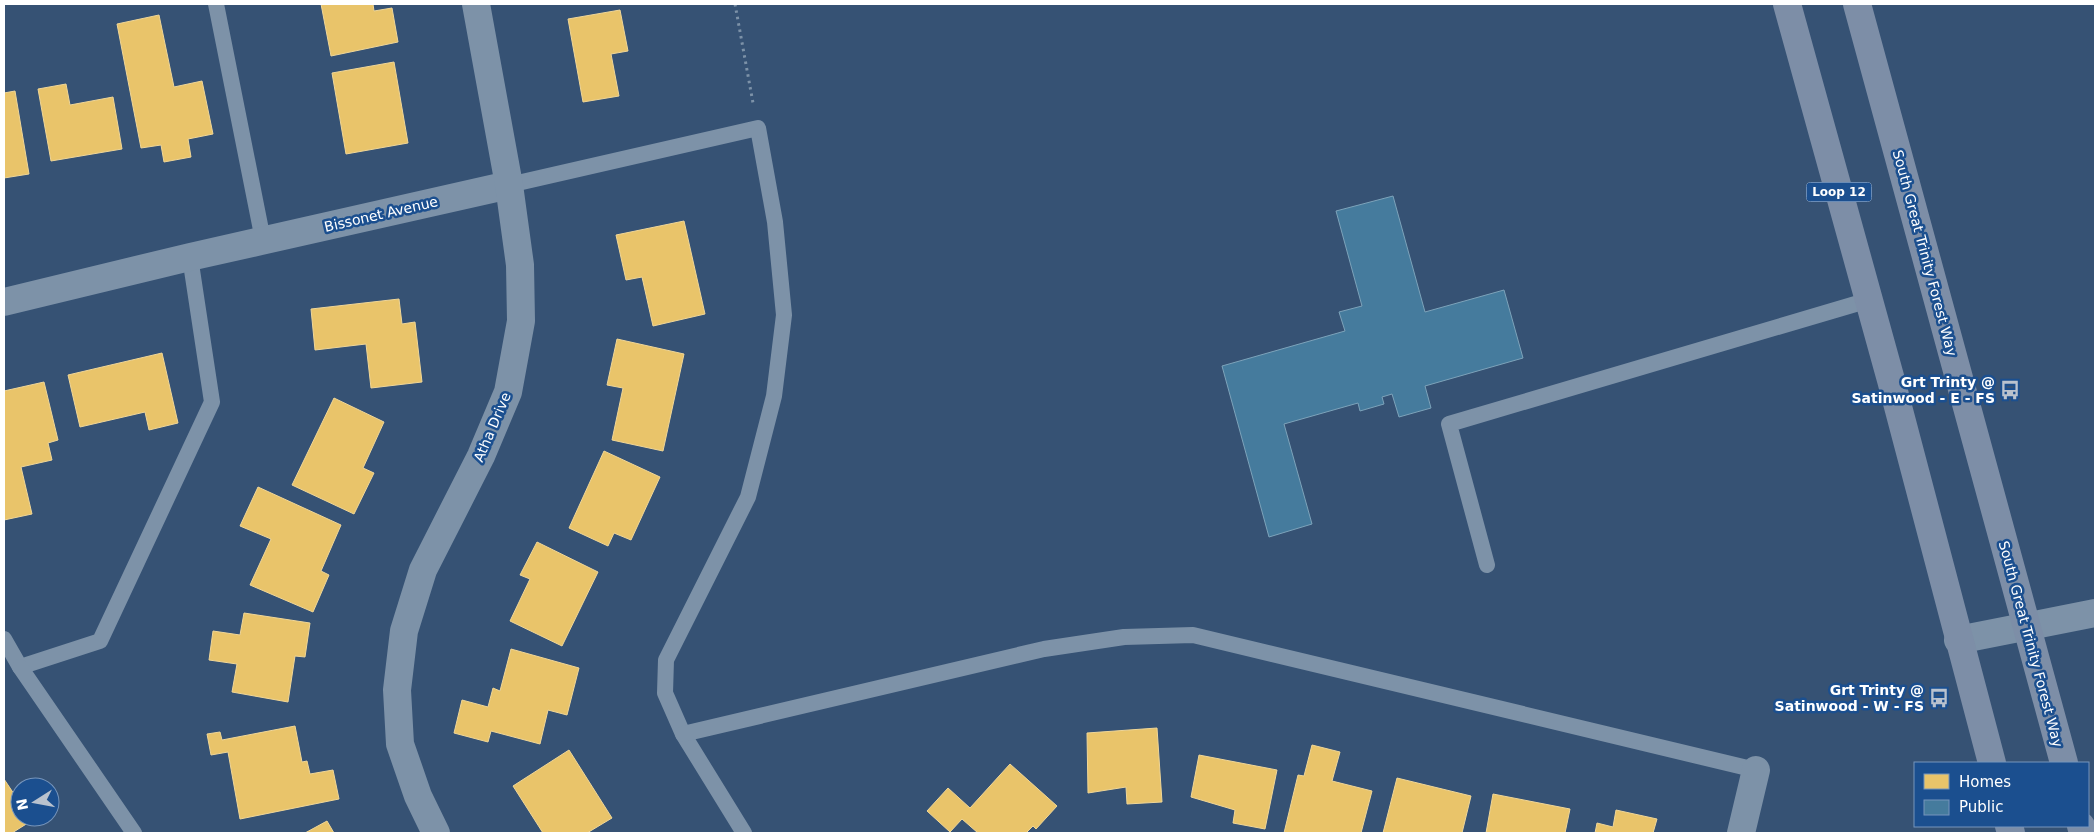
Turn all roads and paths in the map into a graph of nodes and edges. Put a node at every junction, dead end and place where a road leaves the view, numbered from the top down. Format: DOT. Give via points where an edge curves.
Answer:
graph roads {
  1 [pos="216,4"];
  2 [pos="476,4"];
  3 [pos="735,4"];
  4 [pos="1787,4"];
  5 [pos="1857,4"];
  6 [pos="758,128"];
  7 [pos="509,185"];
  8 [pos="263,240"];
  9 [pos="190,257"];
  10 [pos="1869,300"];
  11 [pos="4,302"];
  12 [pos="1487,565"];
  13 [pos="2095,613"];
  14 [pos="2026,626"];
  15 [pos="4,639"];
  16 [pos="1958,640"];
  17 [pos="20,667"];
  18 [pos="683,734"];
  19 [pos="1992,762"];
  20 [pos="2064,762"];
  21 [pos="1756,770"];
  22 [pos="134,833"];
  23 [pos="436,833"];
  24 [pos="744,833"];
  25 [pos="1741,833"];
  1 -- 8 [label="lane"];
  2 -- 7 [label="street, Atha Drive"];
  3 -- 6 [label="path"];
  4 -- 10 [label="main road, Loop 12"];
  5 -- 14 [label="main road, South Great Trinity Forest Way"];
  6 -- 7 [label="lane, Bissonet Avenue"];
  6 -- 18 [label="lane" via="775,222 784,315 775,387 748,497 666,660 665,693"];
  7 -- 8 [label="street, Bissonet Avenue"];
  7 -- 23 [label="street, Atha Drive" via="520,265 521,321 508,392 481,456 423,570 404,631 397,690 400,744 418,796"];
  8 -- 9 [label="street, Bissonet Avenue"];
  9 -- 11 [label="street, Bissonet Avenue"];
  9 -- 17 [label="lane" via="212,402 100,641"];
  10 -- 12 [label="lane" via="1449,424"];
  10 -- 16 [label="main road, Loop 12"];
  13 -- 14 [label="street"];
  14 -- 16 [label="street"];
  14 -- 20 [label="main road, South Great Trinity Forest Way"];
  15 -- 17 [label="lane"];
  16 -- 19 [label="main road, Loop 12"];
  17 -- 22 [label="lane"];
  18 -- 21 [label="lane" via="1044,649 1124,637 1193,635"];
  18 -- 24 [label="lane"];
  21 -- 25 [label="street"];
}
